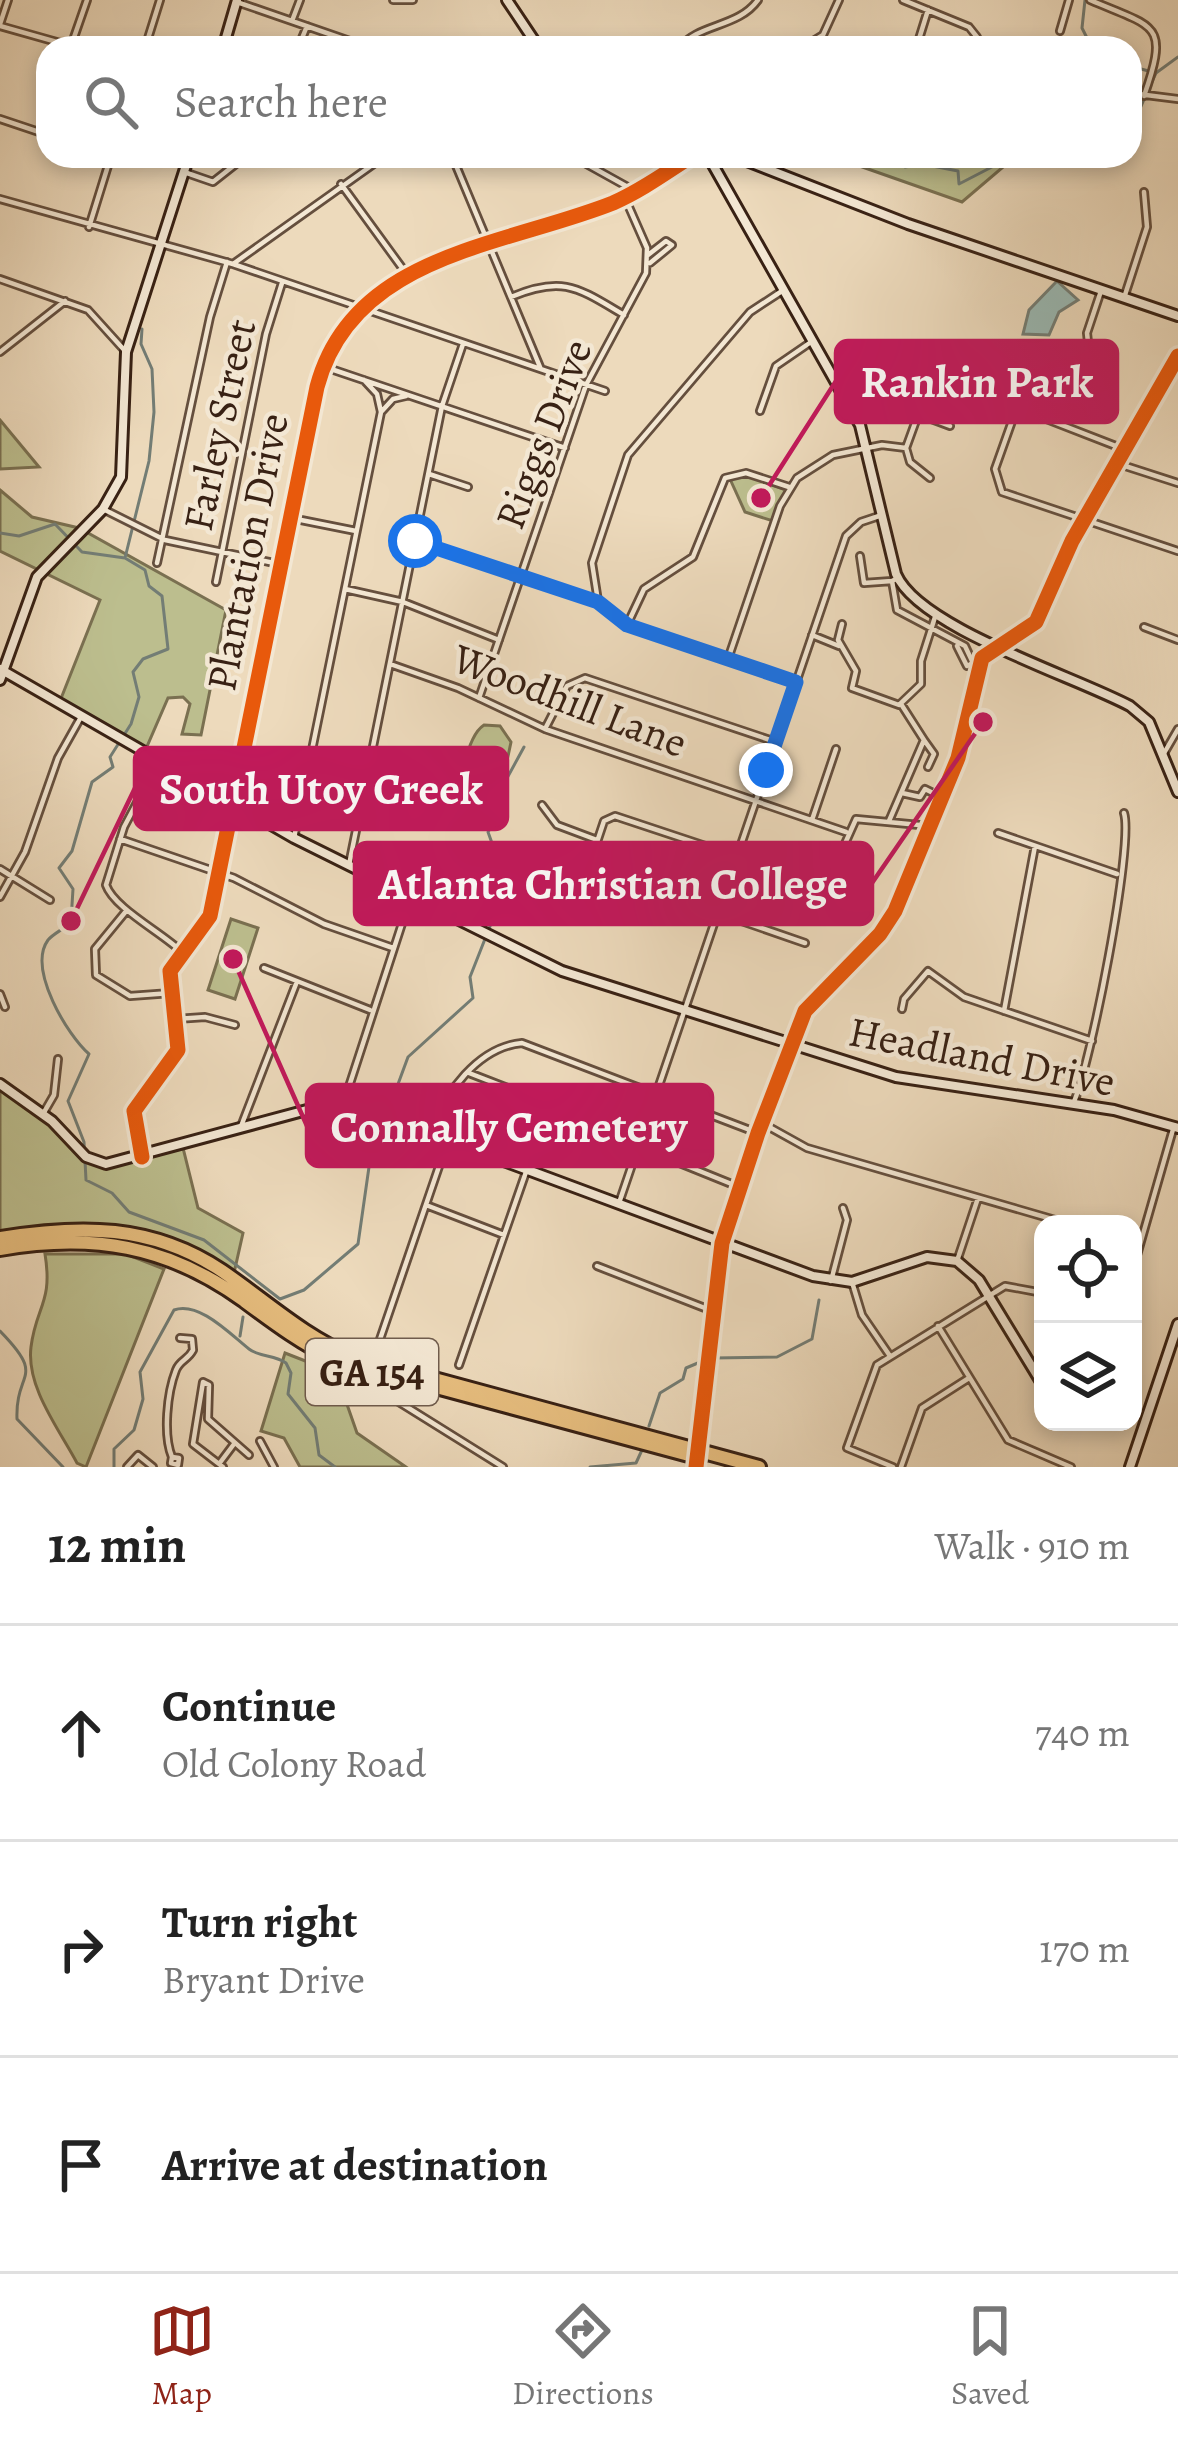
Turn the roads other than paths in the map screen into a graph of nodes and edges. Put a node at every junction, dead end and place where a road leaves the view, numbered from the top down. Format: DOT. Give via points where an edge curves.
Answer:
graph roads {
  1 [pos="8,0"];
  2 [pos="87,0"];
  3 [pos="160,0"];
  4 [pos="300,0"];
  5 [pos="393,0"];
  6 [pos="412,0"];
  7 [pos="507,0"];
  8 [pos="758,0"];
  9 [pos="839,0"];
  10 [pos="903,0"];
  11 [pos="1069,0"];
  12 [pos="1090,0"];
  13 [pos="237,1"];
  14 [pos="928,10"];
  15 [pos="292,21"];
  16 [pos="0,25"];
  17 [pos="307,26"];
  18 [pos="1060,31"];
  19 [pos="36,36"];
  20 [pos="74,36"];
  21 [pos="149,36"];
  22 [pos="227,36"];
  23 [pos="303,36"];
  24 [pos="336,36"];
  25 [pos="531,36"];
  26 [pos="695,36"];
  27 [pos="821,36"];
  28 [pos="920,36"];
  29 [pos="975,36"];
  30 [pos="1144,97"];
  31 [pos="1178,99"];
  32 [pos="0,118"];
  33 [pos="36,131"];
  34 [pos="107,168"];
  35 [pos="185,168"];
  36 [pos="231,168"];
  37 [pos="367,168"];
  38 [pos="457,168"];
  39 [pos="593,168"];
  40 [pos="673,168"];
  41 [pos="715,168"];
  42 [pos="773,168"];
  43 [pos="184,172"];
  44 [pos="341,184"];
  45 [pos="636,192"];
  46 [pos="1144,192"];
  47 [pos="625,198"];
  48 [pos="0,199"];
  49 [pos="89,227"];
  50 [pos="488,242"];
  51 [pos="162,245"];
  52 [pos="648,255"];
  53 [pos="230,263"];
  54 [pos="648,265"];
  55 [pos="408,276"];
  56 [pos="0,279"];
  57 [pos="283,281"];
  58 [pos="1101,290"];
  59 [pos="782,291"];
  60 [pos="511,297"];
  61 [pos="1124,298"];
  62 [pos="65,301"];
  63 [pos="359,307"];
  64 [pos="624,314"];
  65 [pos="1178,316"];
  66 [pos="463,343"];
  67 [pos="811,343"];
  68 [pos="0,352"];
  69 [pos="126,352"];
  70 [pos="1178,356"];
  71 [pos="967,358"];
  72 [pos="1090,361"];
  73 [pos="322,366"];
  74 [pos="542,370"];
  75 [pos="364,380"];
  76 [pos="586,385"];
  77 [pos="605,391"];
  78 [pos="987,396"];
  79 [pos="424,400"];
  80 [pos="442,406"];
  81 [pos="1016,410"];
  82 [pos="760,411"];
  83 [pos="381,412"];
  84 [pos="918,414"];
  85 [pos="950,426"];
  86 [pos="565,448"];
  87 [pos="906,448"];
  88 [pos="1127,450"];
  89 [pos="867,451"];
  90 [pos="1119,464"];
  91 [pos="428,474"];
  92 [pos="930,478"];
  93 [pos="1178,483"];
  94 [pos="468,488"];
  95 [pos="790,488"];
  96 [pos="103,509"];
  97 [pos="882,514"];
  98 [pos="291,518"];
  99 [pos="1084,520"];
  100 [pos="357,531"];
  101 [pos="165,540"];
  102 [pos="415,541"];
  103 [pos="1178,550"];
  104 [pos="222,553"];
  105 [pos="860,556"];
  106 [pos="157,563"];
  107 [pos="281,565"];
  108 [pos="520,577"];
  109 [pos="895,579"];
  110 [pos="217,582"];
  111 [pos="345,590"];
  112 [pos="403,602"];
  113 [pos="598,602"];
  114 [pos="936,616"];
  115 [pos="842,624"];
  116 [pos="627,625"];
  117 [pos="1144,627"];
  118 [pos="931,630"];
  119 [pos="812,635"];
  120 [pos="974,636"];
  121 [pos="1021,636"];
  122 [pos="499,640"];
  123 [pos="1178,640"];
  124 [pos="956,644"];
  125 [pos="839,646"];
  126 [pos="1001,646"];
  127 [pos="983,656"];
  128 [pos="1025,657"];
  129 [pos="728,659"];
  130 [pos="390,664"];
  131 [pos="1,673"];
  132 [pos="796,682"];
  133 [pos="479,698"];
  134 [pos="901,704"];
  135 [pos="82,716"];
  136 [pos="545,729"];
  137 [pos="1178,729"];
  138 [pos="924,740"];
  139 [pos="776,742"];
  140 [pos="836,749"];
  141 [pos="1163,755"];
  142 [pos="159,761"];
  143 [pos="928,766"];
  144 [pos="1178,792"];
  145 [pos="902,793"];
  146 [pos="934,793"];
  147 [pos="756,801"];
  148 [pos="232,803"];
  149 [pos="542,805"];
  150 [pos="1124,813"];
  151 [pos="812,820"];
  152 [pos="889,821"];
  153 [pos="930,826"];
  154 [pos="847,832"];
  155 [pos="998,833"];
  156 [pos="120,838"];
  157 [pos="294,838"];
  158 [pos="597,840"];
  159 [pos="1035,846"];
  160 [pos="737,857"];
  161 [pos="349,866"];
  162 [pos="0,869"];
  163 [pos="218,872"];
  164 [pos="1118,874"];
  165 [pos="11,875"];
  166 [pos="411,896"];
  167 [pos="0,897"];
  168 [pos="50,901"];
  169 [pos="127,910"];
  170 [pos="718,913"];
  171 [pos="805,943"];
  172 [pos="393,948"];
  173 [pos="182,952"];
  174 [pos="264,968"];
  175 [pos="296,984"];
  176 [pos="171,993"];
  177 [pos="0,994"];
  178 [pos="5,1007"];
  179 [pos="902,1009"];
  180 [pos="372,1011"];
  181 [pos="1004,1011"];
  182 [pos="685,1013"];
  183 [pos="176,1018"];
  184 [pos="235,1025"];
  185 [pos="1092,1041"];
  186 [pos="790,1046"];
  187 [pos="58,1060"];
  188 [pos="469,1073"];
  189 [pos="0,1084"];
  190 [pos="657,1091"];
  191 [pos="1073,1104"];
  192 [pos="343,1105"];
  193 [pos="43,1114"];
  194 [pos="1176,1127"];
  195 [pos="760,1128"];
  196 [pos="240,1129"];
  197 [pos="431,1131"];
  198 [pos="449,1138"];
  199 [pos="641,1144"];
  200 [pos="142,1157"];
  201 [pos="527,1168"];
  202 [pos="739,1187"];
  203 [pos="979,1197"];
  204 [pos="620,1203"];
  205 [pos="426,1205"];
  206 [pos="843,1208"];
  207 [pos="1039,1215"];
  208 [pos="1142,1220"];
  209 [pos="504,1235"];
  210 [pos="0,1238"];
  211 [pos="722,1243"];
  212 [pos="0,1249"];
  213 [pos="957,1261"];
  214 [pos="597,1266"];
  215 [pos="831,1280"];
  216 [pos="852,1282"];
  217 [pos="1034,1290"];
  218 [pos="988,1295"];
  219 [pos="715,1312"];
  220 [pos="1178,1324"];
  221 [pos="938,1326"];
  222 [pos="180,1338"];
  223 [pos="377,1348"];
  224 [pos="890,1356"];
  225 [pos="459,1365"];
  226 [pos="1034,1370"];
  227 [pos="969,1378"];
  228 [pos="378,1389"];
  229 [pos="1144,1426"];
  230 [pos="260,1441"];
  231 [pos="235,1443"];
  232 [pos="249,1455"];
  233 [pos="1047,1459"];
  234 [pos="181,1465"];
  235 [pos="221,1465"];
  236 [pos="127,1467"];
  237 [pos="153,1467"];
  238 [pos="274,1467"];
  239 [pos="503,1467"];
  240 [pos="695,1467"];
  241 [pos="730,1467"];
  242 [pos="759,1467"];
  243 [pos="897,1467"];
  244 [pos="1044,1467"];
  245 [pos="1071,1467"];
  246 [pos="1130,1467"];
  1 -- 16 [label="street"];
  2 -- 20 [label="street"];
  3 -- 21 [label="street"];
  4 -- 15 [label="street"];
  5 -- 6 [label="street"];
  7 -- 25 [label="street"];
  8 -- 26 [label="street" via="741,18"];
  9 -- 27 [label="street"];
  10 -- 14 [label="street"];
  11 -- 18 [label="street"];
  12 -- 30 [label="street" via="1153,33 1159,53"];
  13 -- 15 [label="street"];
  13 -- 22 [label="street"];
  14 -- 28 [label="street"];
  14 -- 29 [label="street"];
  15 -- 17 [label="street"];
  16 -- 19 [label="street"];
  17 -- 23 [label="street"];
  17 -- 24 [label="street"];
  30 -- 31 [label="street"];
  32 -- 33 [label="street"];
  34 -- 49 [label="street"];
  35 -- 43 [label="street"];
  36 -- 43 [label="street" via="213,182"];
  37 -- 44 [label="street"];
  38 -- 50 [label="street"];
  39 -- 45 [label="street"];
  40 -- 45 [label="street, Plantation Drive"];
  41 -- 59 [label="street"];
  42 -- 58 [label="street"];
  43 -- 51 [label="street"];
  44 -- 53 [label="street"];
  44 -- 55 [label="street"];
  45 -- 47 [label="street, Plantation Drive"];
  46 -- 61 [label="street" via="1147,227"];
  47 -- 50 [label="street, Plantation Drive"];
  47 -- 52 [label="street, Riggs Drive"];
  48 -- 49 [label="street"];
  49 -- 51 [label="street"];
  50 -- 55 [label="street, Plantation Drive"];
  50 -- 60 [label="street"];
  51 -- 53 [label="street"];
  51 -- 69 [label="street"];
  52 -- 54 [label="street, Riggs Drive"];
  52 -- 54 [label="street" via="672,245"];
  53 -- 57 [label="street"];
  53 -- 101 [label="street" via="210,317"];
  54 -- 64 [label="street, Riggs Drive"];
  55 -- 63 [label="street, Plantation Drive"];
  56 -- 62 [label="street"];
  57 -- 63 [label="street"];
  57 -- 104 [label="street, Farley Street"];
  58 -- 61 [label="street"];
  58 -- 72 [label="street" via="1087,333"];
  59 -- 67 [label="street"];
  59 -- 113 [label="street" via="750,312 628,455 592,563"];
  60 -- 64 [label="street" via="555,283"];
  60 -- 74 [label="street"];
  61 -- 65 [label="street"];
  62 -- 68 [label="street"];
  62 -- 69 [label="street" via="94,315"];
  63 -- 66 [label="street"];
  63 -- 73 [label="street, Plantation Drive"];
  64 -- 76 [label="street, Riggs Drive"];
  66 -- 74 [label="street"];
  66 -- 80 [label="street"];
  67 -- 82 [label="street" via="776,366"];
  67 -- 89 [label="street"];
  69 -- 96 [label="street" via="124,466"];
  70 -- 88 [label="street"];
  71 -- 84 [label="street" via="954,351 939,357"];
  73 -- 75 [label="street"];
  73 -- 98 [label="street, Plantation Drive"];
  74 -- 76 [label="street"];
  75 -- 79 [label="street"];
  75 -- 83 [label="street"];
  76 -- 77 [label="street"];
  76 -- 86 [label="street, Riggs Drive"];
  78 -- 81 [label="street"];
  79 -- 80 [label="street"];
  79 -- 83 [label="street" via="398,397"];
  80 -- 86 [label="street"];
  80 -- 91 [label="street"];
  81 -- 88 [label="street"];
  81 -- 99 [label="street" via="995,469 997,486"];
  83 -- 100 [label="street"];
  84 -- 85 [label="street"];
  84 -- 87 [label="street"];
  86 -- 108 [label="street, Riggs Drive"];
  87 -- 89 [label="street"];
  87 -- 92 [label="street"];
  88 -- 90 [label="street"];
  89 -- 95 [label="street" via="826,458"];
  89 -- 97 [label="street"];
  90 -- 93 [label="street"];
  90 -- 99 [label="street"];
  91 -- 94 [label="street"];
  91 -- 102 [label="street"];
  95 -- 116 [label="street" via="746,472 725,478 693,556 644,589"];
  95 -- 129 [label="street"];
  96 -- 101 [label="street"];
  96 -- 131 [label="street" via="38,578"];
  97 -- 109 [label="street"];
  97 -- 119 [label="street" via="846,536"];
  98 -- 100 [label="street"];
  98 -- 107 [label="street, Plantation Drive"];
  99 -- 103 [label="street"];
  99 -- 121 [label="street" via="1040,614"];
  100 -- 111 [label="street"];
  101 -- 104 [label="street"];
  101 -- 106 [label="street"];
  102 -- 108 [label="street"];
  102 -- 112 [label="street"];
  104 -- 107 [label="street"];
  104 -- 110 [label="street, Farley Street"];
  105 -- 109 [label="street" via="864,583"];
  107 -- 148 [label="street, Plantation Drive"];
  108 -- 113 [label="street"];
  108 -- 122 [label="street, Riggs Drive"];
  109 -- 114 [label="street"];
  109 -- 118 [label="street" via="897,610"];
  111 -- 112 [label="street"];
  111 -- 157 [label="street"];
  112 -- 122 [label="street"];
  112 -- 130 [label="street"];
  113 -- 116 [label="street"];
  114 -- 118 [label="street"];
  114 -- 120 [label="street"];
  115 -- 125 [label="street"];
  116 -- 129 [label="street"];
  117 -- 123 [label="street"];
  118 -- 124 [label="street"];
  118 -- 134 [label="street" via="921,684"];
  119 -- 125 [label="street"];
  119 -- 132 [label="street"];
  120 -- 126 [label="street"];
  120 -- 127 [label="street"];
  121 -- 126 [label="street"];
  121 -- 128 [label="street"];
  122 -- 133 [label="street, Riggs Drive"];
  125 -- 134 [label="street" via="856,670 857,693"];
  126 -- 127 [label="street"];
  126 -- 128 [label="street"];
  127 -- 153 [label="street" via="958,758"];
  128 -- 141 [label="street" via="1130,706 1149,722"];
  129 -- 132 [label="street"];
  130 -- 133 [label="street, Woodhill Lane"];
  130 -- 161 [label="street"];
  131 -- 135 [label="street, Headland Drive"];
  132 -- 139 [label="street"];
  133 -- 136 [label="street, Woodhill Lane"];
  134 -- 138 [label="street"];
  135 -- 142 [label="street, Headland Drive"];
  135 -- 165 [label="street"];
  136 -- 139 [label="street" via="567,686 585,678"];
  136 -- 147 [label="street, Woodhill Lane"];
  137 -- 141 [label="street"];
  138 -- 143 [label="street" via="934,754"];
  138 -- 145 [label="street"];
  139 -- 147 [label="street"];
  140 -- 151 [label="street"];
  141 -- 144 [label="street"];
  142 -- 148 [label="street, Headland Drive"];
  142 -- 156 [label="street"];
  145 -- 146 [label="street"];
  145 -- 152 [label="street"];
  147 -- 151 [label="street, Woodhill Lane"];
  147 -- 160 [label="street"];
  148 -- 157 [label="street, Headland Drive"];
  148 -- 163 [label="street, Plantation Drive"];
  149 -- 158 [label="street" via="557,825"];
  150 -- 164 [label="street"];
  151 -- 154 [label="street, Woodhill Lane"];
  152 -- 153 [label="street"];
  152 -- 154 [label="street" via="856,819"];
  153 -- 186 [label="street" via="889,922 810,1004"];
  154 -- 160 [label="street" via="826,886"];
  155 -- 159 [label="street"];
  156 -- 163 [label="street"];
  156 -- 169 [label="street" via="106,885"];
  157 -- 161 [label="street, Headland Drive"];
  158 -- 160 [label="street" via="615,816"];
  158 -- 170 [label="street" via="597,872"];
  159 -- 164 [label="street"];
  159 -- 181 [label="street"];
  160 -- 170 [label="street"];
  161 -- 166 [label="street, Headland Drive"];
  162 -- 165 [label="street"];
  163 -- 172 [label="street"];
  163 -- 173 [label="street, Plantation Drive" via="207,923"];
  164 -- 185 [label="street"];
  165 -- 167 [label="street"];
  165 -- 168 [label="street"];
  166 -- 172 [label="street"];
  166 -- 182 [label="street, Headland Drive" via="562,970"];
  169 -- 173 [label="street"];
  169 -- 176 [label="street" via="95,949 96,975 130,996"];
  170 -- 171 [label="street"];
  170 -- 182 [label="street"];
  172 -- 180 [label="street"];
  173 -- 176 [label="street, Plantation Drive" via="170,971"];
  174 -- 175 [label="street"];
  175 -- 180 [label="street"];
  175 -- 196 [label="street"];
  176 -- 183 [label="street, Plantation Drive"];
  177 -- 178 [label="street"];
  179 -- 181 [label="street" via="928,971"];
  180 -- 192 [label="street"];
  181 -- 185 [label="street"];
  182 -- 186 [label="street, Headland Drive"];
  182 -- 190 [label="street"];
  183 -- 184 [label="street"];
  183 -- 200 [label="street, Plantation Drive" via="176,1058 134,1111"];
  185 -- 191 [label="street"];
  186 -- 191 [label="street, Headland Drive" via="930,1085"];
  186 -- 195 [label="street"];
  187 -- 193 [label="street" via="55,1095"];
  188 -- 190 [label="street" via="521,1043"];
  188 -- 197 [label="street" via="445,1094"];
  188 -- 199 [label="street"];
  189 -- 193 [label="street"];
  190 -- 195 [label="street"];
  190 -- 199 [label="street"];
  191 -- 194 [label="street, Headland Drive"];
  192 -- 196 [label="street"];
  192 -- 197 [label="street"];
  193 -- 200 [label="street" via="91,1160 113,1165"];
  194 -- 208 [label="street"];
  195 -- 202 [label="street"];
  195 -- 203 [label="street"];
  196 -- 200 [label="street"];
  197 -- 198 [label="street"];
  198 -- 201 [label="street"];
  198 -- 205 [label="street"];
  199 -- 202 [label="street"];
  199 -- 204 [label="street"];
  201 -- 204 [label="street"];
  201 -- 209 [label="street"];
  202 -- 211 [label="street"];
  203 -- 207 [label="street"];
  203 -- 213 [label="street"];
  204 -- 211 [label="street"];
  205 -- 209 [label="street"];
  205 -- 223 [label="street"];
  206 -- 215 [label="street"];
  209 -- 225 [label="street"];
  210 -- 242 [label="highway, GA 154" via="92,1228 162,1241 353,1357"];
  211 -- 215 [label="street"];
  211 -- 219 [label="street"];
  212 -- 241 [label="highway, GA 154" via="90,1240 145,1248 214,1280 336,1360"];
  213 -- 216 [label="street" via="926,1257"];
  213 -- 218 [label="street"];
  214 -- 219 [label="street"];
  215 -- 216 [label="street"];
  216 -- 224 [label="street" via="862,1315"];
  217 -- 218 [label="street" via="1013,1284"];
  218 -- 221 [label="street"];
  218 -- 226 [label="street"];
  219 -- 240 [label="street, bridge"];
  220 -- 229 [label="street"];
  221 -- 224 [label="street"];
  221 -- 227 [label="street"];
  222 -- 234 [label="street" via="192,1339 193,1350 172,1381 167,1439 171,1464"];
  224 -- 243 [label="street" via="871,1373 847,1448"];
  227 -- 233 [label="street" via="1008,1440"];
  227 -- 243 [label="street" via="922,1408"];
  228 -- 239 [label="street"];
  229 -- 246 [label="street"];
  230 -- 238 [label="street"];
  231 -- 232 [label="street"];
  231 -- 235 [label="street"];
  231 -- 235 [label="street" via="208,1419 203,1382 192,1438"];
  233 -- 244 [label="street"];
  233 -- 245 [label="street"];
  236 -- 237 [label="street" via="138,1455"];
}
